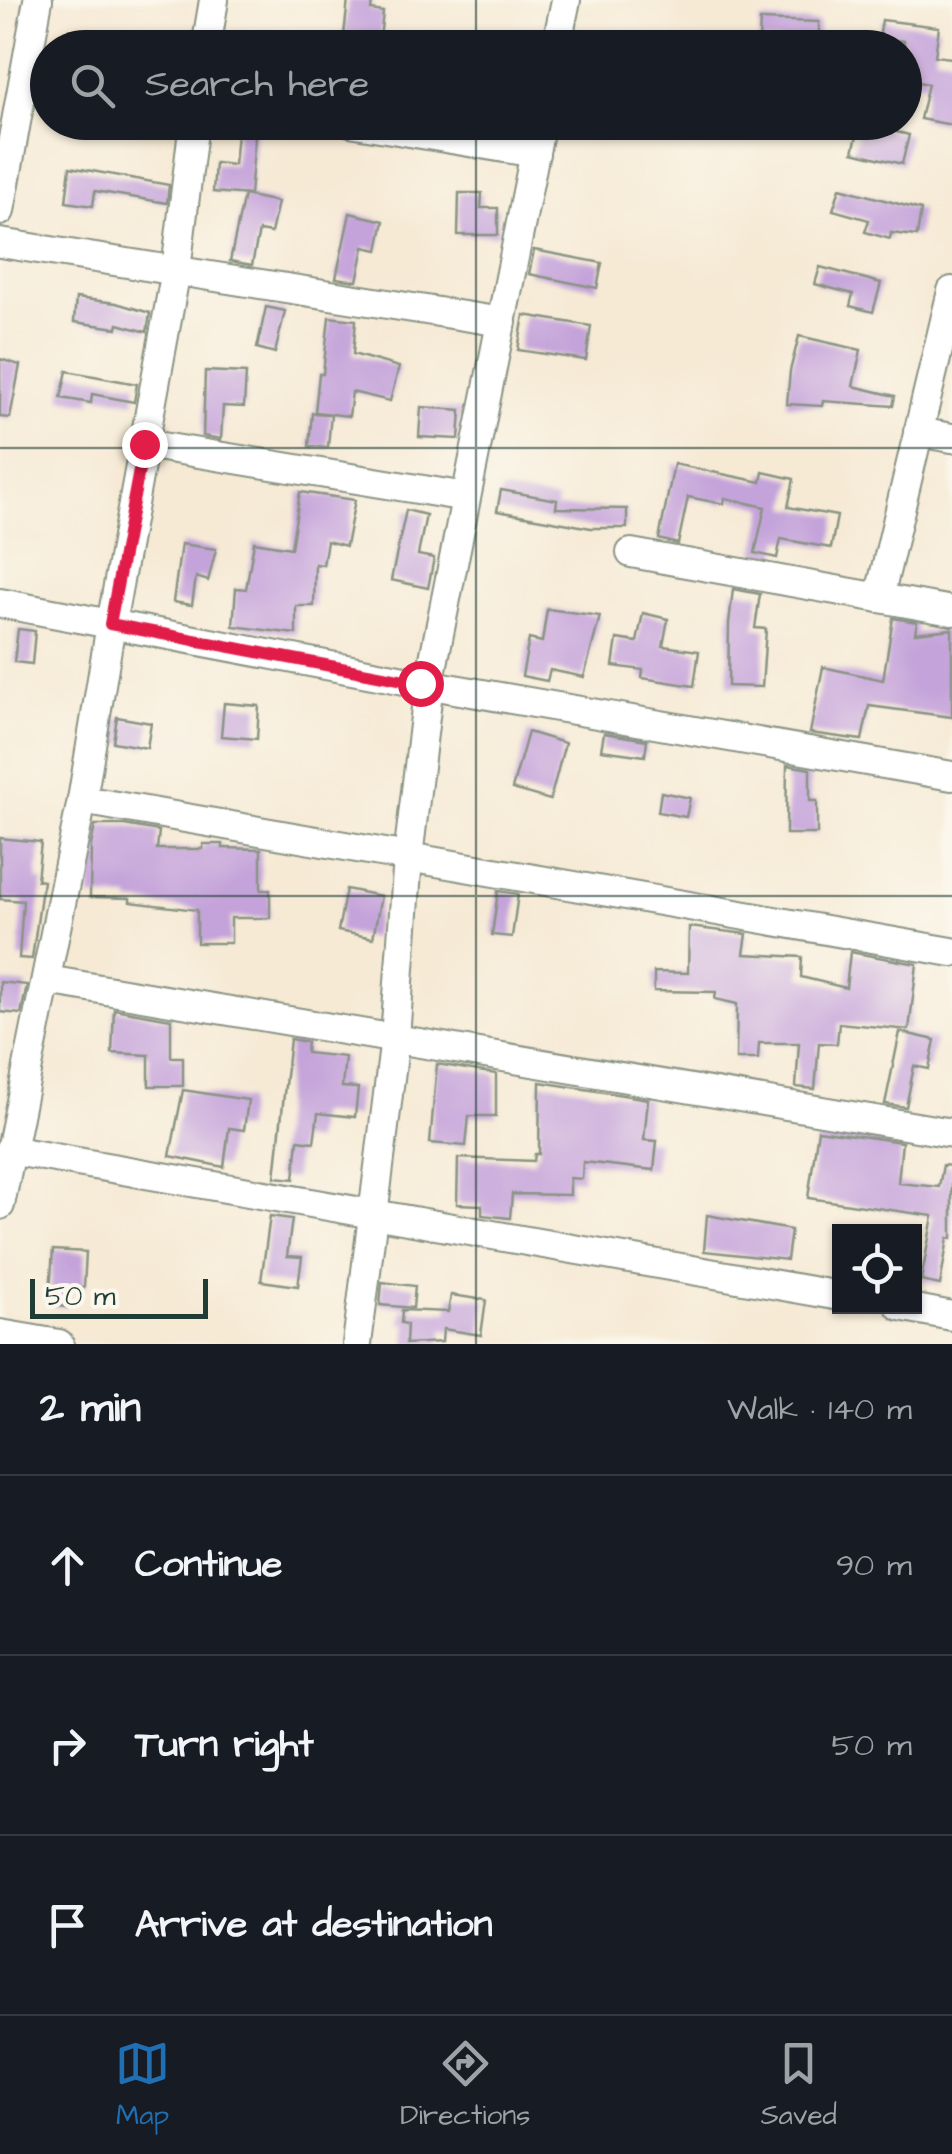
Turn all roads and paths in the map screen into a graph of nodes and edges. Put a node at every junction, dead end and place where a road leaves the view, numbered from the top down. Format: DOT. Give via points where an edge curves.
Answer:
graph roads {
  1 [pos="38,0"];
  2 [pos="214,0"];
  3 [pos="566,0"];
  4 [pos="33,30"];
  5 [pos="209,30"];
  6 [pos="560,30"];
  7 [pos="30,44"];
  8 [pos="192,140"];
  9 [pos="457,140"];
  10 [pos="538,140"];
  11 [pos="535,153"];
  12 [pos="0,211"];
  13 [pos="0,243"];
  14 [pos="176,270"];
  15 [pos="952,291"];
  16 [pos="502,322"];
  17 [pos="918,432"];
  18 [pos="952,438"];
  19 [pos="144,444"];
  20 [pos="466,497"];
  21 [pos="631,554"];
  22 [pos="878,598"];
  23 [pos="0,603"];
  24 [pos="952,610"];
  25 [pos="110,624"];
  26 [pos="430,684"];
  27 [pos="952,776"];
  28 [pos="82,800"];
  29 [pos="408,857"];
  30 [pos="952,952"];
  31 [pos="47,980"];
  32 [pos="395,1038"];
  33 [pos="952,1133"];
  34 [pos="9,1150"];
  35 [pos="0,1205"];
  36 [pos="373,1214"];
  37 [pos="832,1295"];
  38 [pos="922,1310"];
  39 [pos="952,1316"];
  40 [pos="0,1334"];
  41 [pos="58,1344"];
  42 [pos="356,1344"];
  1 -- 4 [label="street"];
  2 -- 5 [label="street"];
  3 -- 6 [label="street"];
  7 -- 12 [label="street"];
  8 -- 14 [label="street"];
  9 -- 11 [label="street"];
  10 -- 11 [label="street"];
  11 -- 16 [label="street"];
  13 -- 14 [label="street"];
  14 -- 16 [label="street"];
  14 -- 19 [label="street"];
  15 -- 17 [label="street"];
  16 -- 20 [label="street"];
  17 -- 18 [label="street"];
  17 -- 22 [label="street"];
  19 -- 20 [label="street"];
  19 -- 25 [label="street"];
  20 -- 26 [label="street"];
  21 -- 22 [label="street"];
  22 -- 24 [label="street"];
  23 -- 25 [label="street"];
  25 -- 26 [label="street"];
  25 -- 28 [label="street"];
  26 -- 27 [label="street"];
  26 -- 29 [label="street"];
  28 -- 29 [label="street"];
  28 -- 31 [label="street"];
  29 -- 30 [label="street"];
  29 -- 32 [label="street"];
  31 -- 32 [label="street"];
  31 -- 34 [label="street"];
  32 -- 33 [label="street"];
  32 -- 36 [label="street"];
  34 -- 35 [label="street"];
  34 -- 36 [label="street"];
  36 -- 37 [label="street"];
  36 -- 42 [label="street"];
  38 -- 39 [label="street"];
  40 -- 41 [label="street"];
}
